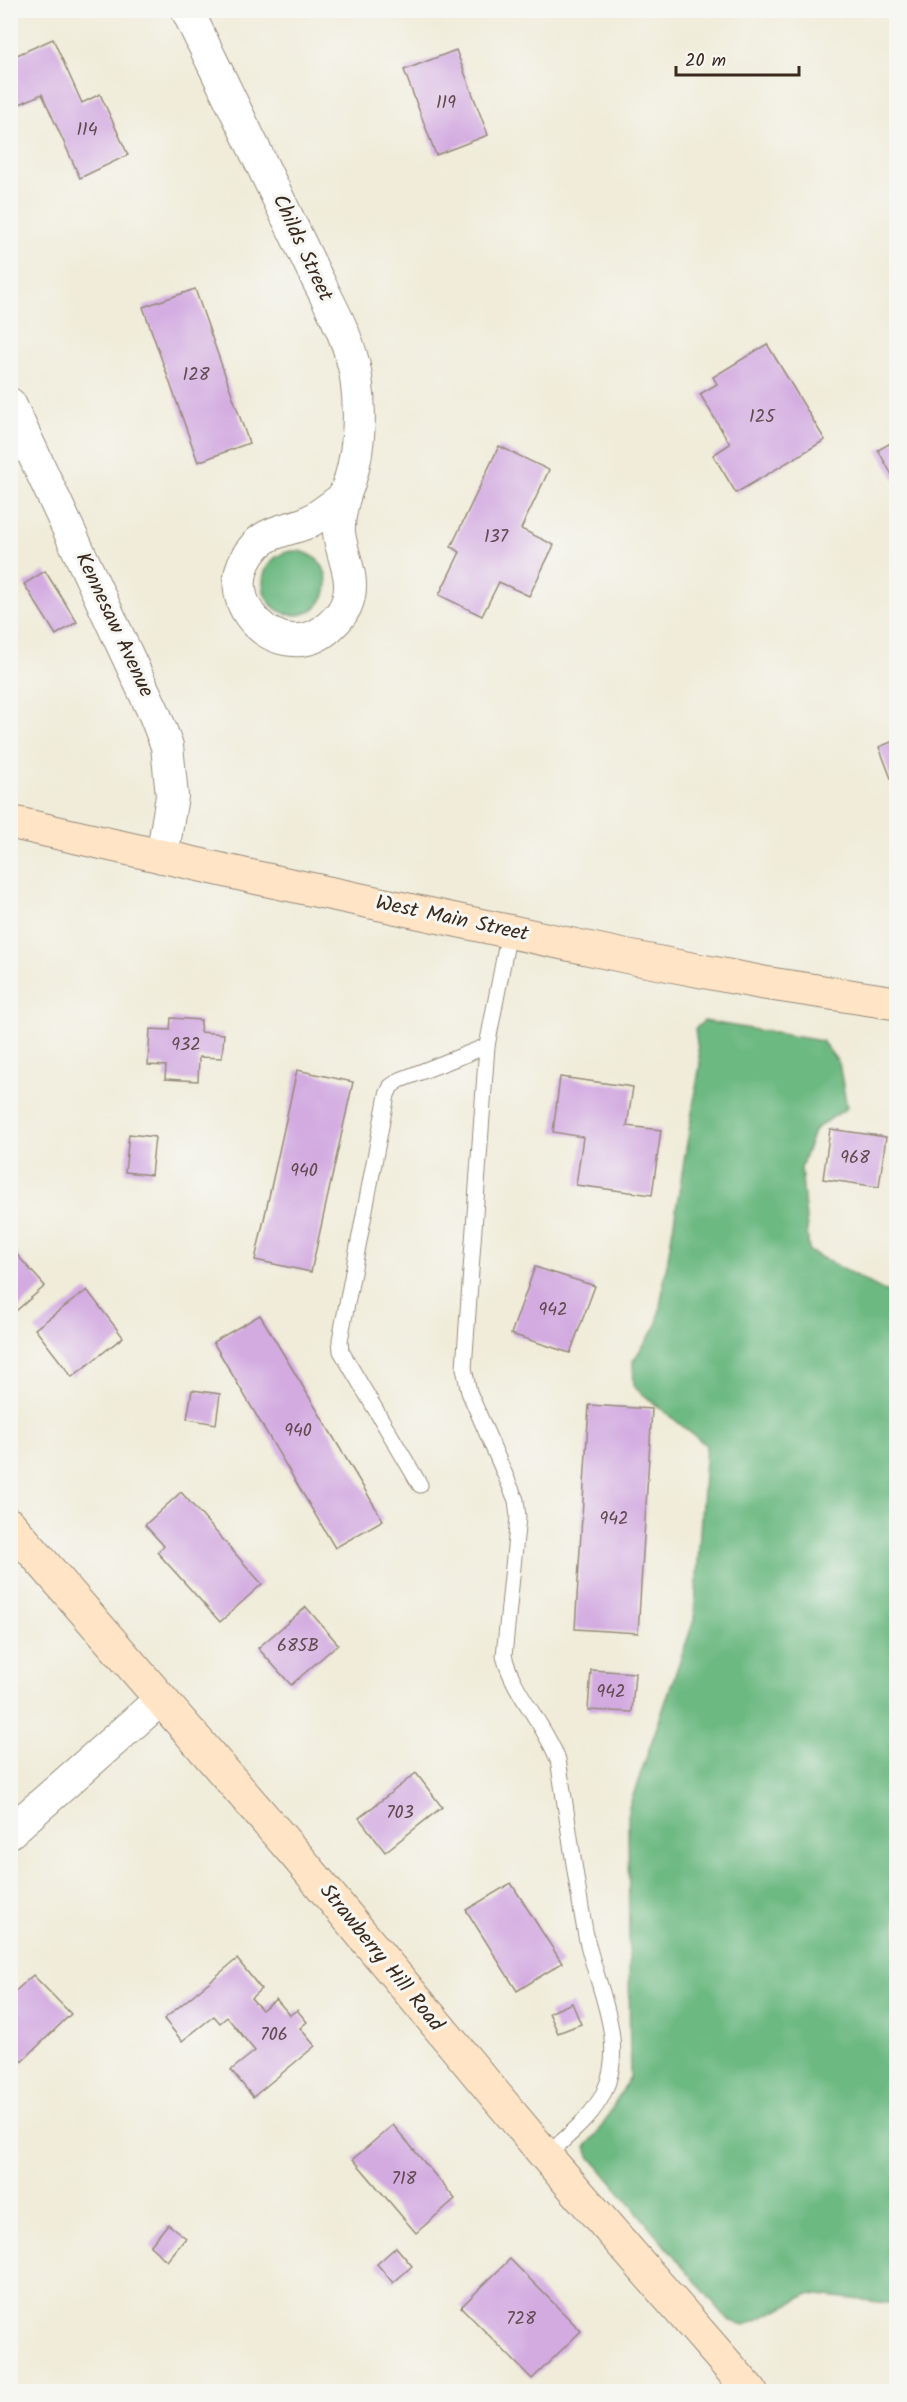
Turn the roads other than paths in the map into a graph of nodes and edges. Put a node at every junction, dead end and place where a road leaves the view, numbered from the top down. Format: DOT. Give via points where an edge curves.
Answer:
graph roads {
  1 [pos="187,10"];
  2 [pos="10,404"];
  3 [pos="344,497"];
  4 [pos="10,822"];
  5 [pos="162,857"];
  6 [pos="509,932"];
  7 [pos="897,1003"];
  8 [pos="487,1047"];
  9 [pos="420,1485"];
  10 [pos="10,1524"];
  11 [pos="161,1699"];
  12 [pos="10,1832"];
  13 [pos="546,2156"];
  14 [pos="751,2391"];
  1 -- 3 [label="street, Childs Street" via="352,358 358,399 357,453"];
  2 -- 5 [label="street, Kennesaw Avenue" via="156,715 166,747 172,796"];
  3 -- 3 [label="street, Childs Street" via="309,522 274,532 246,558 240,594 259,627 276,636 311,638 340,617 351,584 339,520"];
  4 -- 5 [label="main road, West Main Street"];
  5 -- 6 [label="main road, West Main Street"];
  6 -- 7 [label="main road, West Main Street" via="764,983"];
  6 -- 8 [label="lane"];
  8 -- 9 [label="lane" via="391,1086 340,1340 341,1351"];
  8 -- 13 [label="lane" via="464,1368 469,1392 516,1500 518,1517 504,1656 509,1675 550,1739 558,1760 586,1938 606,2001 610,2028 611,2062 604,2091 584,2120"];
  10 -- 11 [label="main road, Strawberry Hill Road"];
  11 -- 12 [label="street"];
  11 -- 13 [label="main road, Strawberry Hill Road"];
  13 -- 14 [label="main road, Strawberry Hill Road"];
}
